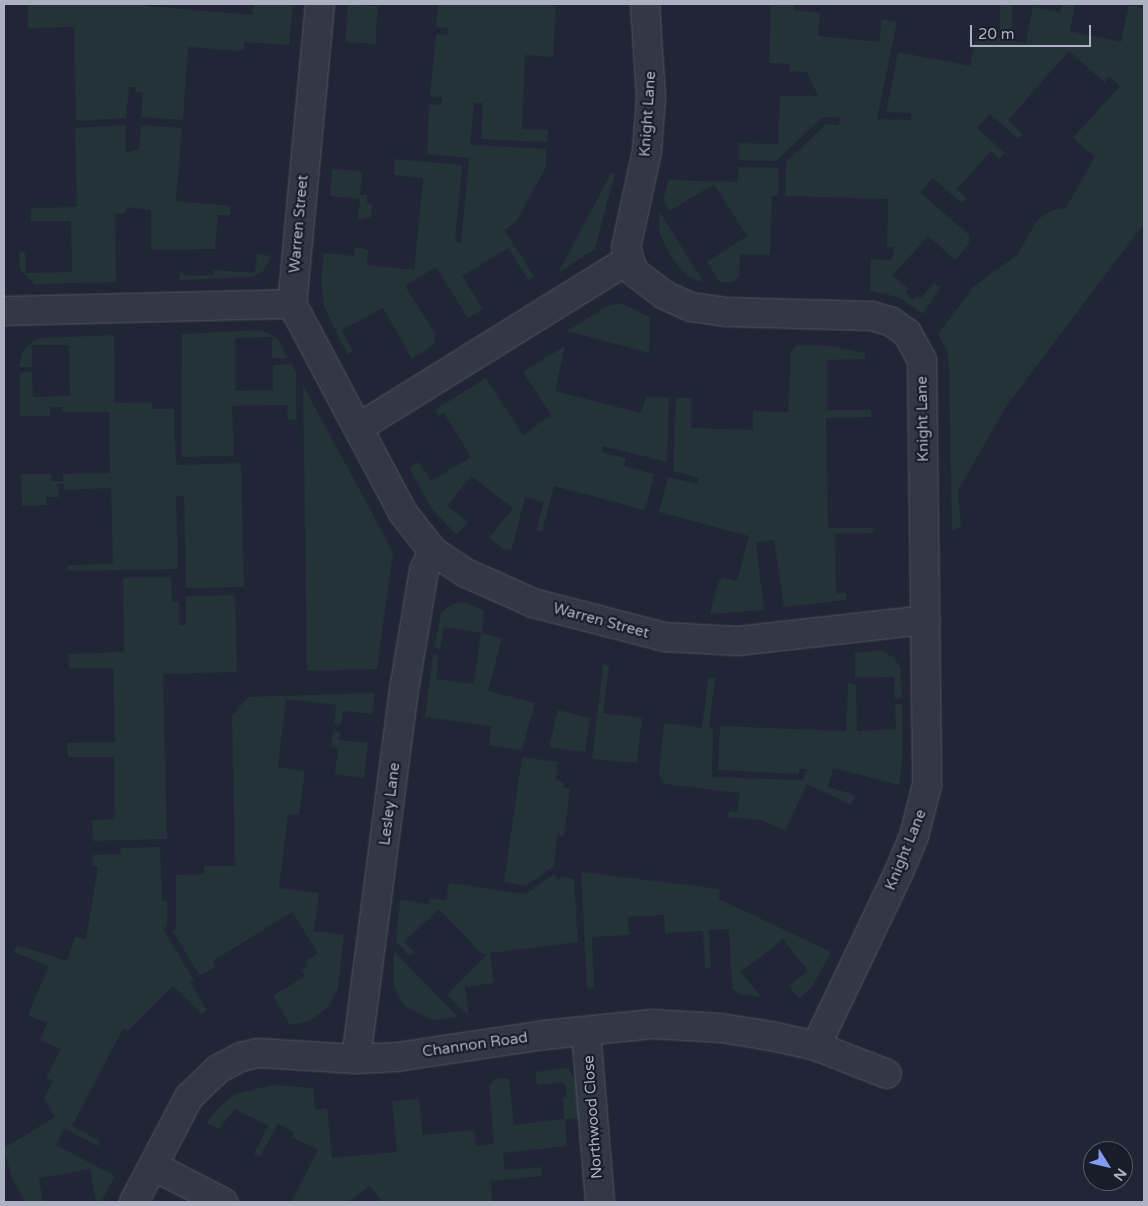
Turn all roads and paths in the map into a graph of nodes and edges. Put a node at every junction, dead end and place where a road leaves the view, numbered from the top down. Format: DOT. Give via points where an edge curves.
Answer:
graph roads {
  1 [pos="320,4"];
  2 [pos="645,4"];
  3 [pos="628,260"];
  4 [pos="292,304"];
  5 [pos="4,311"];
  6 [pos="358,428"];
  7 [pos="433,551"];
  8 [pos="926,620"];
  9 [pos="586,1031"];
  10 [pos="816,1046"];
  11 [pos="356,1059"];
  12 [pos="887,1074"];
  13 [pos="153,1166"];
  14 [pos="134,1202"];
  15 [pos="223,1202"];
  16 [pos="600,1202"];
  1 -- 4 [label="street, Warren Street"];
  2 -- 3 [label="street, Knight Lane" via="652,74 650,125 627,233"];
  3 -- 6 [label="street"];
  3 -- 8 [label="street, Knight Lane" via="646,283 691,307 726,312 872,316 907,333 917,348 923,374"];
  4 -- 5 [label="street"];
  4 -- 6 [label="street, Warren Street"];
  6 -- 7 [label="street, Warren Street" via="403,513"];
  7 -- 8 [label="street, Warren Street" via="466,574 533,603 664,637 738,641"];
  7 -- 11 [label="street, Lesley Lane" via="424,570 405,684"];
  8 -- 10 [label="street, Knight Lane" via="928,767 924,803 898,874"];
  9 -- 10 [label="street, Channon Road" via="652,1024 689,1026 771,1036"];
  9 -- 11 [label="street, Channon Road" via="397,1057"];
  9 -- 16 [label="street, Northwood Close"];
  10 -- 12 [label="street, Channon Road"];
  11 -- 13 [label="street, Channon Road" via="259,1053 230,1062 208,1077 189,1097"];
  13 -- 14 [label="street, Channon Road"];
  13 -- 15 [label="street"];
}
